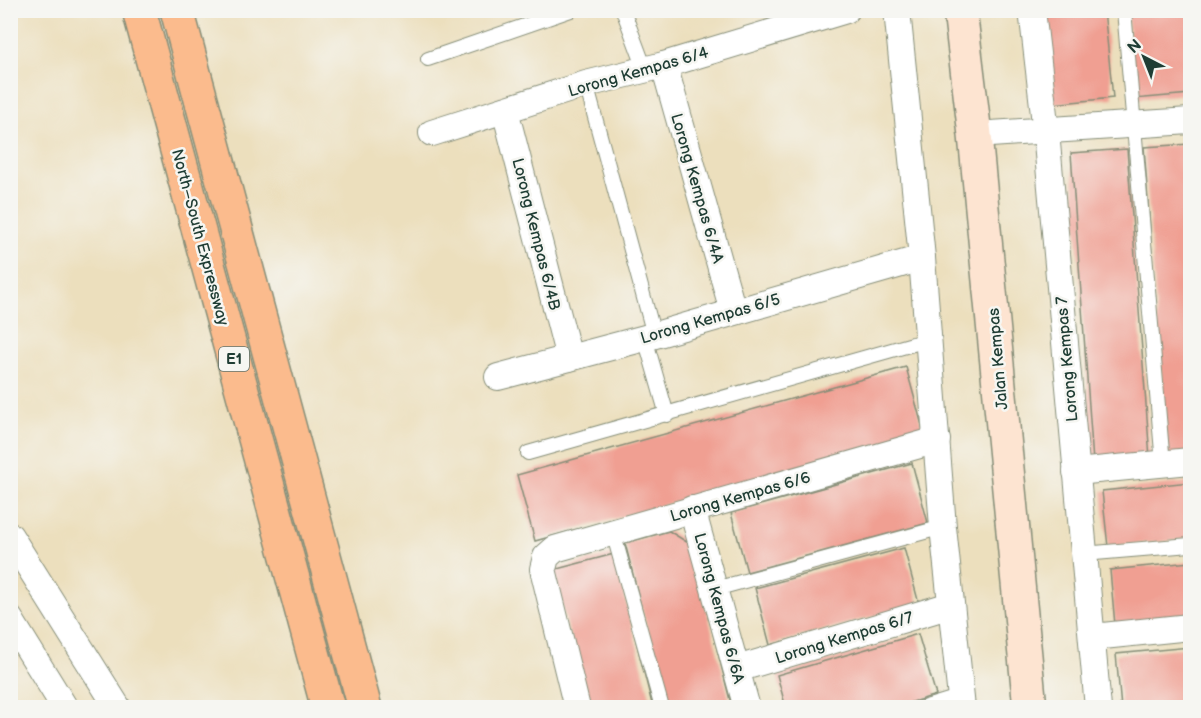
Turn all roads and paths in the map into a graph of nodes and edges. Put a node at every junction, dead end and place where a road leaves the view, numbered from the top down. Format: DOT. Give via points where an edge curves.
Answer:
graph roads {
  1 [pos="139,10"];
  2 [pos="177,10"];
  3 [pos="571,10"];
  4 [pos="623,10"];
  5 [pos="846,10"];
  6 [pos="897,10"];
  7 [pos="960,10"];
  8 [pos="1032,10"];
  9 [pos="1124,10"];
  10 [pos="428,59"];
  11 [pos="655,67"];
  12 [pos="586,84"];
  13 [pos="505,110"];
  14 [pos="1191,121"];
  15 [pos="1133,125"];
  16 [pos="1046,132"];
  17 [pos="432,133"];
  18 [pos="975,135"];
  19 [pos="922,258"];
  20 [pos="733,312"];
  21 [pos="649,336"];
  22 [pos="927,340"];
  23 [pos="569,358"];
  24 [pos="498,377"];
  25 [pos="667,415"];
  26 [pos="937,440"];
  27 [pos="528,453"];
  28 [pos="1191,461"];
  29 [pos="1163,464"];
  30 [pos="1076,472"];
  31 [pos="692,509"];
  32 [pos="943,527"];
  33 [pos="613,532"];
  34 [pos="10,536"];
  35 [pos="1191,545"];
  36 [pos="1083,554"];
  37 [pos="714,589"];
  38 [pos="951,605"];
  39 [pos="10,619"];
  40 [pos="1191,627"];
  41 [pos="1093,637"];
  42 [pos="736,669"];
  43 [pos="962,702"];
  44 [pos="64,708"];
  45 [pos="118,708"];
  46 [pos="328,708"];
  47 [pos="365,708"];
  48 [pos="577,708"];
  49 [pos="662,708"];
  50 [pos="747,708"];
  51 [pos="923,708"];
  52 [pos="1030,708"];
  53 [pos="1098,708"];
  1 -- 46 [label="highway, North–South Expressway / E1"];
  2 -- 47 [label="highway, E1"];
  3 -- 10 [label="lane"];
  4 -- 11 [label="lane"];
  5 -- 11 [label="street, Lorong Kempas 6/4"];
  6 -- 19 [label="street"];
  7 -- 18 [label="main road, Jalan Kempas"];
  8 -- 16 [label="street, Lorong Kempas 7"];
  9 -- 15 [label="lane"];
  11 -- 12 [label="street, Lorong Kempas 6/4"];
  11 -- 20 [label="street, Lorong Kempas 6/4A"];
  12 -- 13 [label="street, Lorong Kempas 6/4"];
  12 -- 21 [label="lane"];
  13 -- 17 [label="street, Lorong Kempas 6/4"];
  13 -- 23 [label="street, Lorong Kempas 6/4B"];
  14 -- 15 [label="street"];
  15 -- 16 [label="street"];
  15 -- 29 [label="lane"];
  16 -- 18 [label="street"];
  16 -- 30 [label="street, Lorong Kempas 7"];
  18 -- 52 [label="main road, Jalan Kempas"];
  19 -- 20 [label="street, Lorong Kempas 6/5"];
  19 -- 22 [label="street"];
  20 -- 21 [label="street, Lorong Kempas 6/5"];
  21 -- 23 [label="street, Lorong Kempas 6/5"];
  21 -- 25 [label="lane"];
  22 -- 25 [label="lane"];
  22 -- 26 [label="street"];
  23 -- 24 [label="street, Lorong Kempas 6/5"];
  25 -- 27 [label="lane"];
  26 -- 31 [label="street, Lorong Kempas 6/6"];
  26 -- 32 [label="street"];
  28 -- 29 [label="street"];
  29 -- 30 [label="street"];
  30 -- 36 [label="street, Lorong Kempas 7"];
  31 -- 33 [label="street, Lorong Kempas 6/6"];
  31 -- 37 [label="street, Lorong Kempas 6/6A"];
  32 -- 37 [label="lane"];
  32 -- 38 [label="street"];
  33 -- 48 [label="street, Lorong Kempas 6/6" via="555,549 546,557 543,569"];
  33 -- 49 [label="lane"];
  34 -- 45 [label="street"];
  35 -- 36 [label="lane"];
  36 -- 41 [label="street, Lorong Kempas 7"];
  37 -- 42 [label="street, Lorong Kempas 6/6A"];
  38 -- 42 [label="street, Lorong Kempas 6/7"];
  38 -- 43 [label="street"];
  39 -- 44 [label="street"];
  40 -- 41 [label="street"];
  41 -- 53 [label="street, Lorong Kempas 7"];
  42 -- 50 [label="street, Lorong Kempas 6/6A"];
  43 -- 51 [label="lane"];
}
